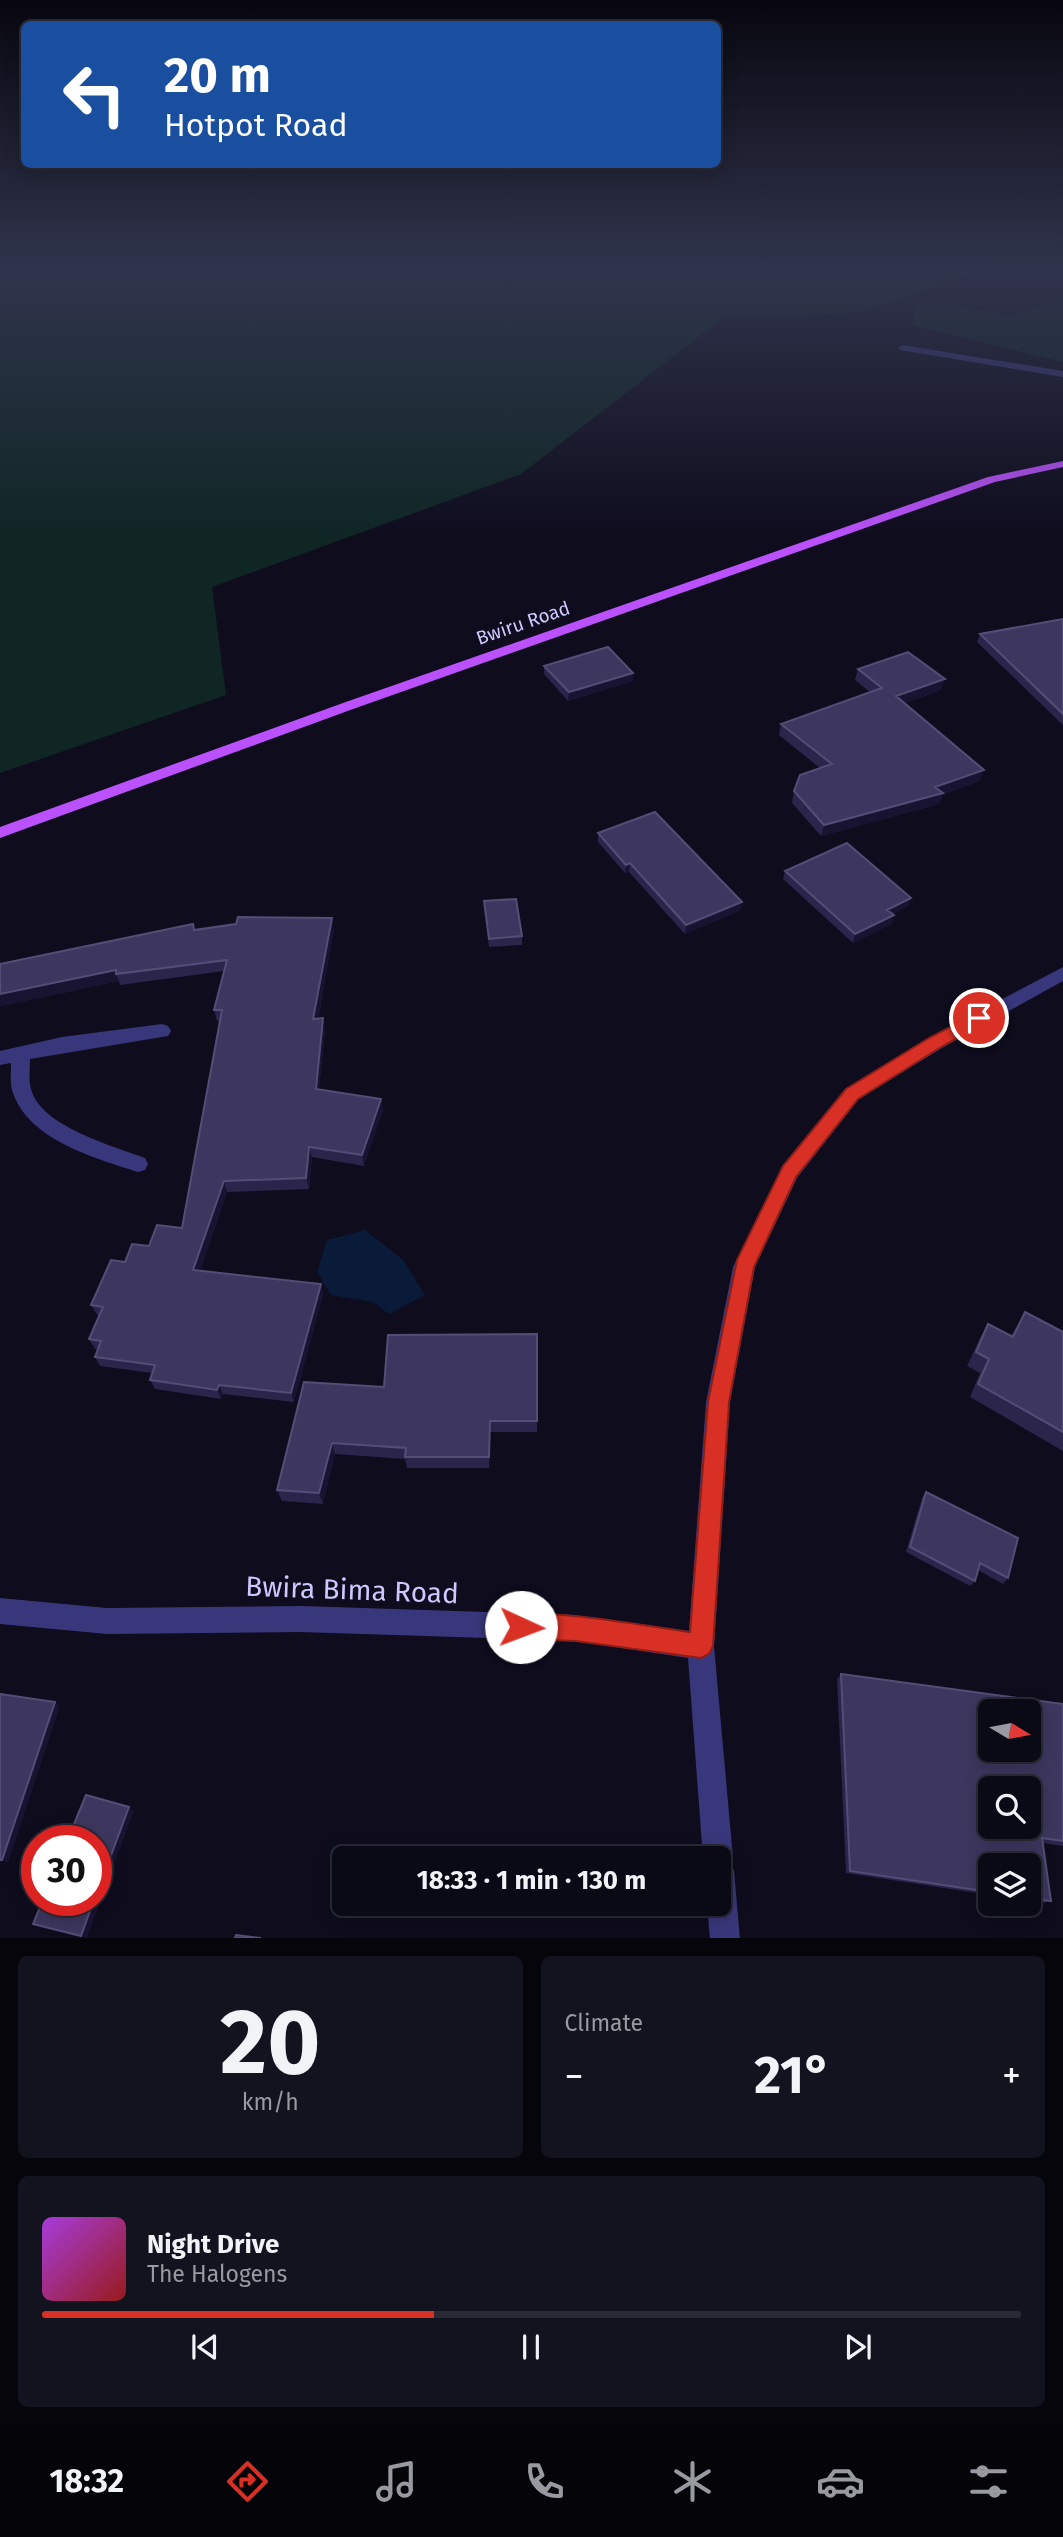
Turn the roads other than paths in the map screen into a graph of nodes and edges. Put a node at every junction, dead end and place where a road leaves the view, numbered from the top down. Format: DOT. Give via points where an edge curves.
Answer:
graph roads {
  1 [pos="967,358"];
  2 [pos="1063,374"];
  3 [pos="1063,464"];
  4 [pos="0,833"];
  5 [pos="1063,974"];
  6 [pos="162,1031"];
  7 [pos="20,1053"];
  8 [pos="0,1058"];
  9 [pos="138,1164"];
  10 [pos="0,1611"];
  11 [pos="701,1646"];
  12 [pos="717,1846"];
  13 [pos="723,1916"];
  14 [pos="725,1938"];
  1 -- 2 [label="street"];
  3 -- 4 [label="main road, Bwiru Road" via="992,479 348,705"];
  5 -- 11 [label="street" via="935,1042 852,1094 790,1172 744,1267 721,1389"];
  6 -- 7 [label="street"];
  7 -- 8 [label="street"];
  7 -- 9 [label="street" via="22,1092 35,1115"];
  10 -- 11 [label="street, Bwira Bima Road" via="107,1621 301,1619 576,1629"];
  11 -- 12 [label="street"];
  13 -- 14 [label="street"];
}
